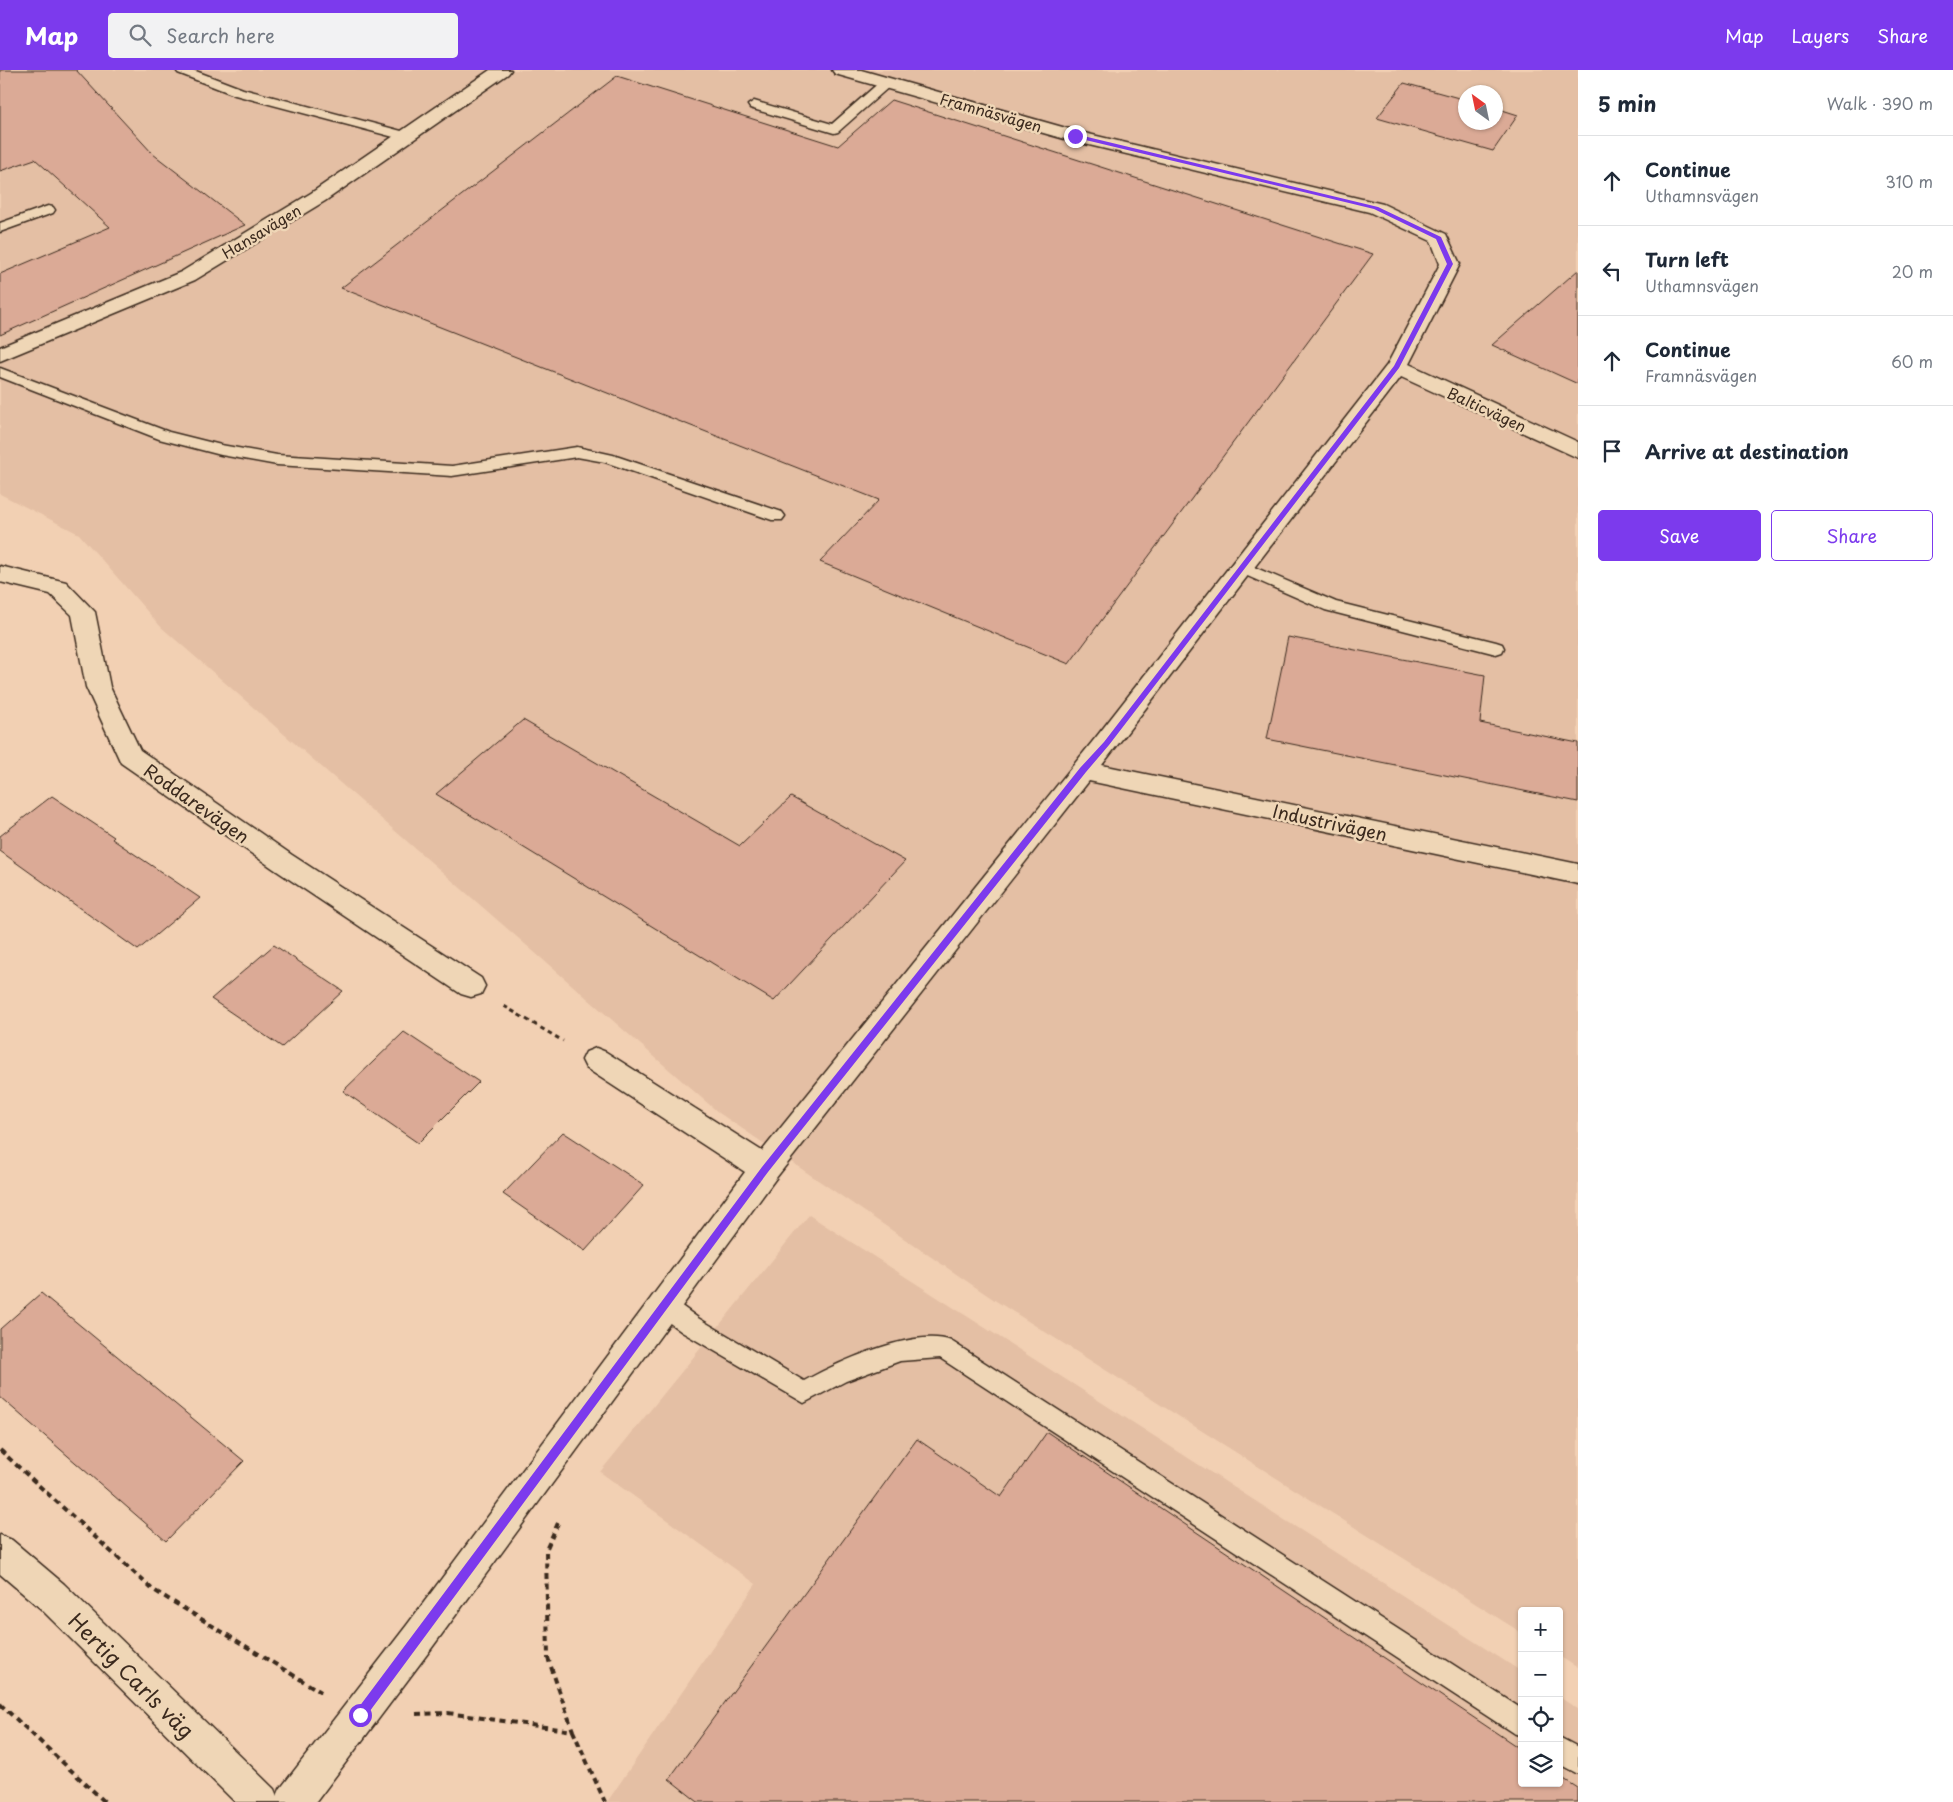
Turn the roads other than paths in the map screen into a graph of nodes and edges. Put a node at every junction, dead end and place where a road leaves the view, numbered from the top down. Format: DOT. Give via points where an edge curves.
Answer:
graph roads {
  1 [pos="182,70"];
  2 [pos="502,70"];
  3 [pos="841,70"];
  4 [pos="886,82"];
  5 [pos="754,105"];
  6 [pos="405,136"];
  7 [pos="48,210"];
  8 [pos="0,228"];
  9 [pos="0,355"];
  10 [pos="1397,367"];
  11 [pos="0,372"];
  12 [pos="1578,452"];
  13 [pos="777,516"];
  14 [pos="1242,567"];
  15 [pos="0,575"];
  16 [pos="1496,648"];
  17 [pos="1083,770"];
  18 [pos="1578,874"];
  19 [pos="471,986"];
  20 [pos="596,1060"];
  21 [pos="765,1169"];
  22 [pos="664,1306"];
  23 [pos="0,1552"];
  24 [pos="1518,1721"];
  25 [pos="1563,1751"];
  26 [pos="1578,1761"];
  27 [pos="261,1802"];
  28 [pos="293,1802"];
  1 -- 6 [label="lane" via="239,92"];
  2 -- 6 [label="street, Hansavägen"];
  3 -- 4 [label="street, Framnäsvägen"];
  4 -- 5 [label="lane" via="834,129"];
  4 -- 10 [label="street, Framnäsvägen" via="1075,136 1376,208 1438,238 1450,264"];
  6 -- 9 [label="street, Hansavägen" via="318,197 188,276"];
  7 -- 8 [label="lane"];
  10 -- 12 [label="street, Balticvägen"];
  10 -- 14 [label="street"];
  11 -- 13 [label="lane" via="164,436 221,450 277,460 452,471 577,452 608,458"];
  14 -- 16 [label="lane" via="1331,606"];
  14 -- 17 [label="street"];
  15 -- 19 [label="street, Roddarevägen" via="58,588 83,612 98,687 130,756 291,868"];
  17 -- 18 [label="street, Industrivägen"];
  17 -- 21 [label="street"];
  20 -- 21 [label="street"];
  21 -- 22 [label="street"];
  22 -- 24 [label="lane" via="804,1393 839,1373 900,1351 944,1348"];
  22 -- 28 [label="street"];
  23 -- 27 [label="street, Hertig Carls väg" via="52,1596"];
  25 -- 26 [label="lane"];
}
